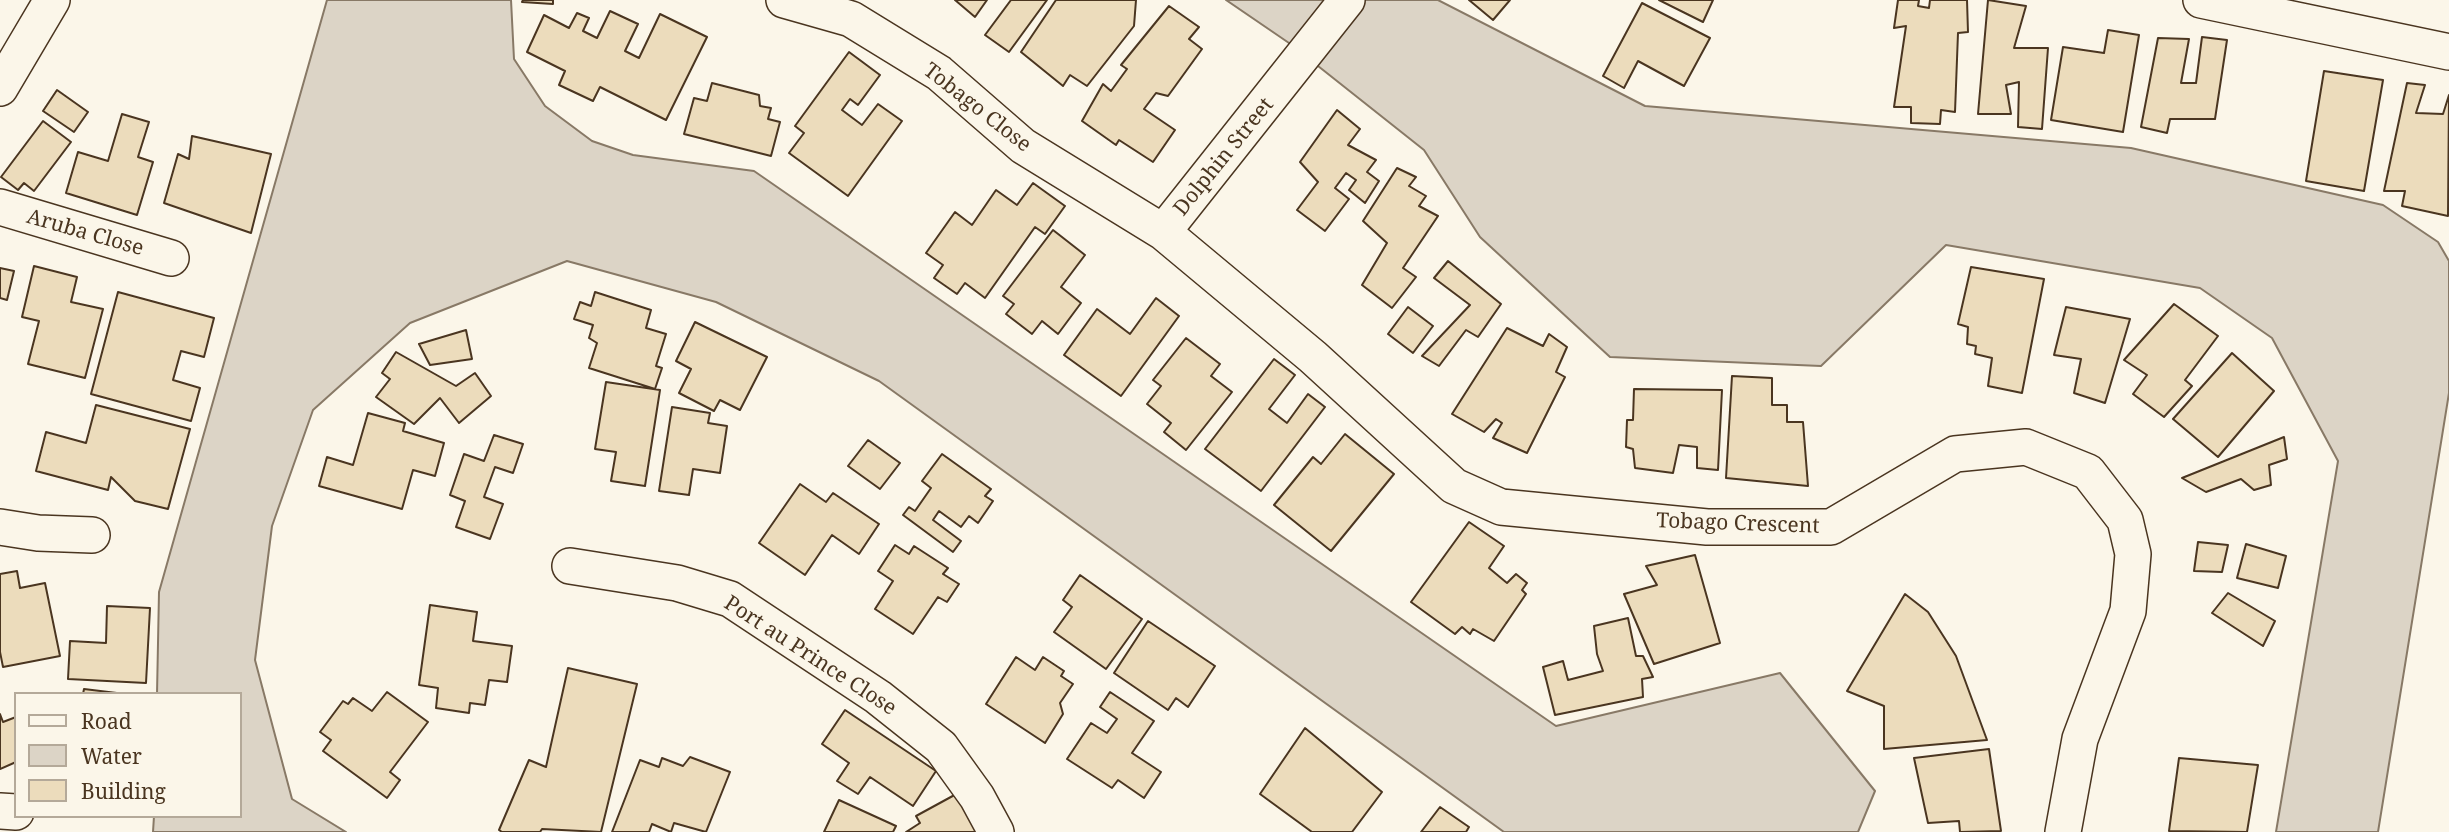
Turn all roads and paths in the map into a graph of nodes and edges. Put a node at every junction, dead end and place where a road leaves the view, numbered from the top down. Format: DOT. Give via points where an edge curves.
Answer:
graph roads {
  1 [pos="52,0"];
  2 [pos="784,0"];
  3 [pos="1347,0"];
  4 [pos="2201,0"];
  5 [pos="2449,52"];
  6 [pos="0,88"];
  7 [pos="0,207"];
  8 [pos="1163,232"];
  9 [pos="171,258"];
  10 [pos="0,527"];
  11 [pos="92,535"];
  12 [pos="570,566"];
  13 [pos="996,832"];
  14 [pos="2063,832"];
  1 -- 6 [label="street"];
  2 -- 8 [label="street, Tobago Close" via="851,19 939,73 1023,146"];
  3 -- 8 [label="street, Dolphin Street"];
  4 -- 5 [label="street"];
  7 -- 9 [label="street, Aruba Close"];
  8 -- 14 [label="street, Tobago Crescent" via="1313,357 1454,486 1501,507 1707,527 1831,527 1955,454 2025,447 2088,472 2126,520 2133,554 2128,611 2080,739"];
  10 -- 11 [label="street"];
  12 -- 13 [label="street, Port au Prince Close" via="677,583 730,599 878,697 941,747 978,797"];
}
